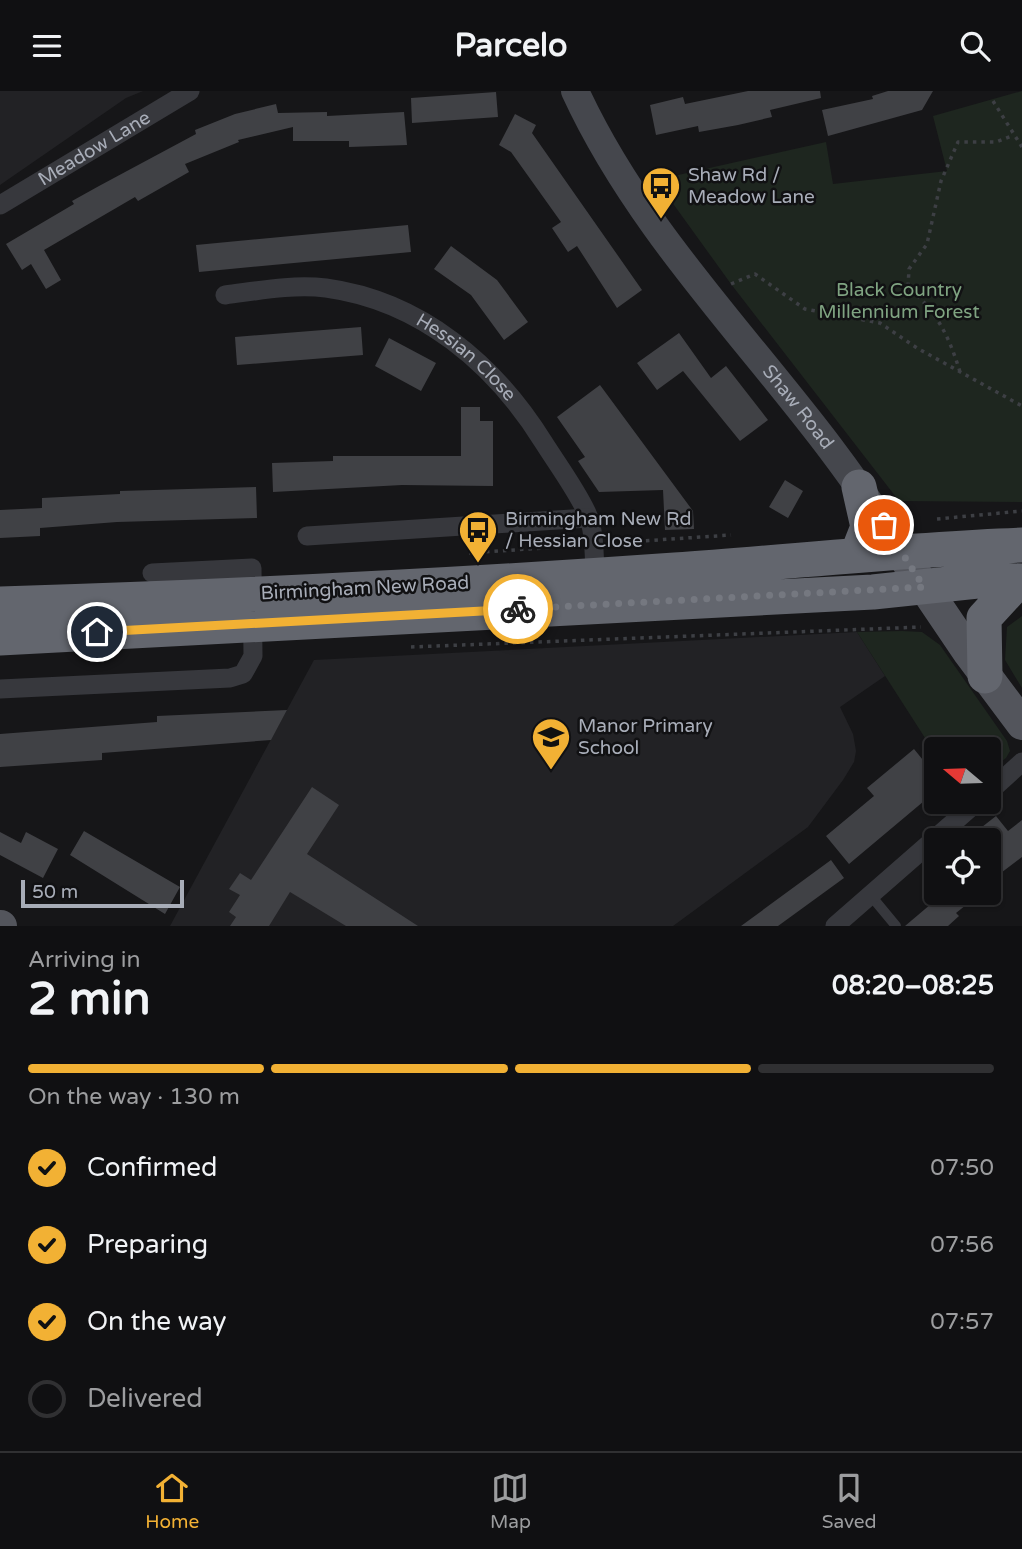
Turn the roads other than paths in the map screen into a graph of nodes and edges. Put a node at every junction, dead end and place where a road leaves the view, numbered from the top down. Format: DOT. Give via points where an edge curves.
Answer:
graph roads {
  1 [pos="190,91"];
  2 [pos="575,91"];
  3 [pos="0,205"];
  4 [pos="225,295"];
  5 [pos="859,487"];
  6 [pos="588,518"];
  7 [pos="307,536"];
  8 [pos="1022,545"];
  9 [pos="900,551"];
  10 [pos="857,555"];
  11 [pos="152,573"];
  12 [pos="596,574"];
  13 [pos="1020,581"];
  14 [pos="924,587"];
  15 [pos="0,604"];
  16 [pos="254,609"];
  17 [pos="0,638"];
  18 [pos="985,675"];
  19 [pos="0,689"];
  20 [pos="1022,724"];
  21 [pos="1022,762"];
  22 [pos="1001,781"];
  23 [pos="964,814"];
  24 [pos="872,897"];
  25 [pos="835,926"];
  26 [pos="896,926"];
  1 -- 3 [label="street, Meadow Lane"];
  2 -- 5 [label="street, Shaw Road" via="631,194"];
  4 -- 6 [label="street, Hessian Close" via="289,287 356,294 412,316 457,343 491,372 520,406"];
  5 -- 9 [label="street, Shaw Road"];
  5 -- 10 [label="highway" via="868,527"];
  6 -- 7 [label="street"];
  6 -- 12 [label="street, Hessian Close"];
  8 -- 9 [label="highway, Birmingham New Road"];
  9 -- 10 [label="highway, Birmingham New Road"];
  9 -- 14 [label="main road, Shaw Road"];
  10 -- 12 [label="highway, Birmingham New Road"];
  11 -- 16 [label="street" via="252,568"];
  12 -- 16 [label="highway, Birmingham New Road"];
  13 -- 14 [label="highway, Birmingham New Road"];
  13 -- 18 [label="highway" via="984,618"];
  14 -- 16 [label="highway, Birmingham New Road"];
  14 -- 18 [label="main road, Shaw Road"];
  15 -- 16 [label="highway, Birmingham New Road"];
  16 -- 17 [label="highway, Birmingham New Road"];
  16 -- 19 [label="street" via="250,666 243,674"];
  18 -- 20 [label="main road, Shaw Road"];
  21 -- 22 [label="street"];
  23 -- 24 [label="street"];
  24 -- 25 [label="street"];
  24 -- 26 [label="lane"];
}
